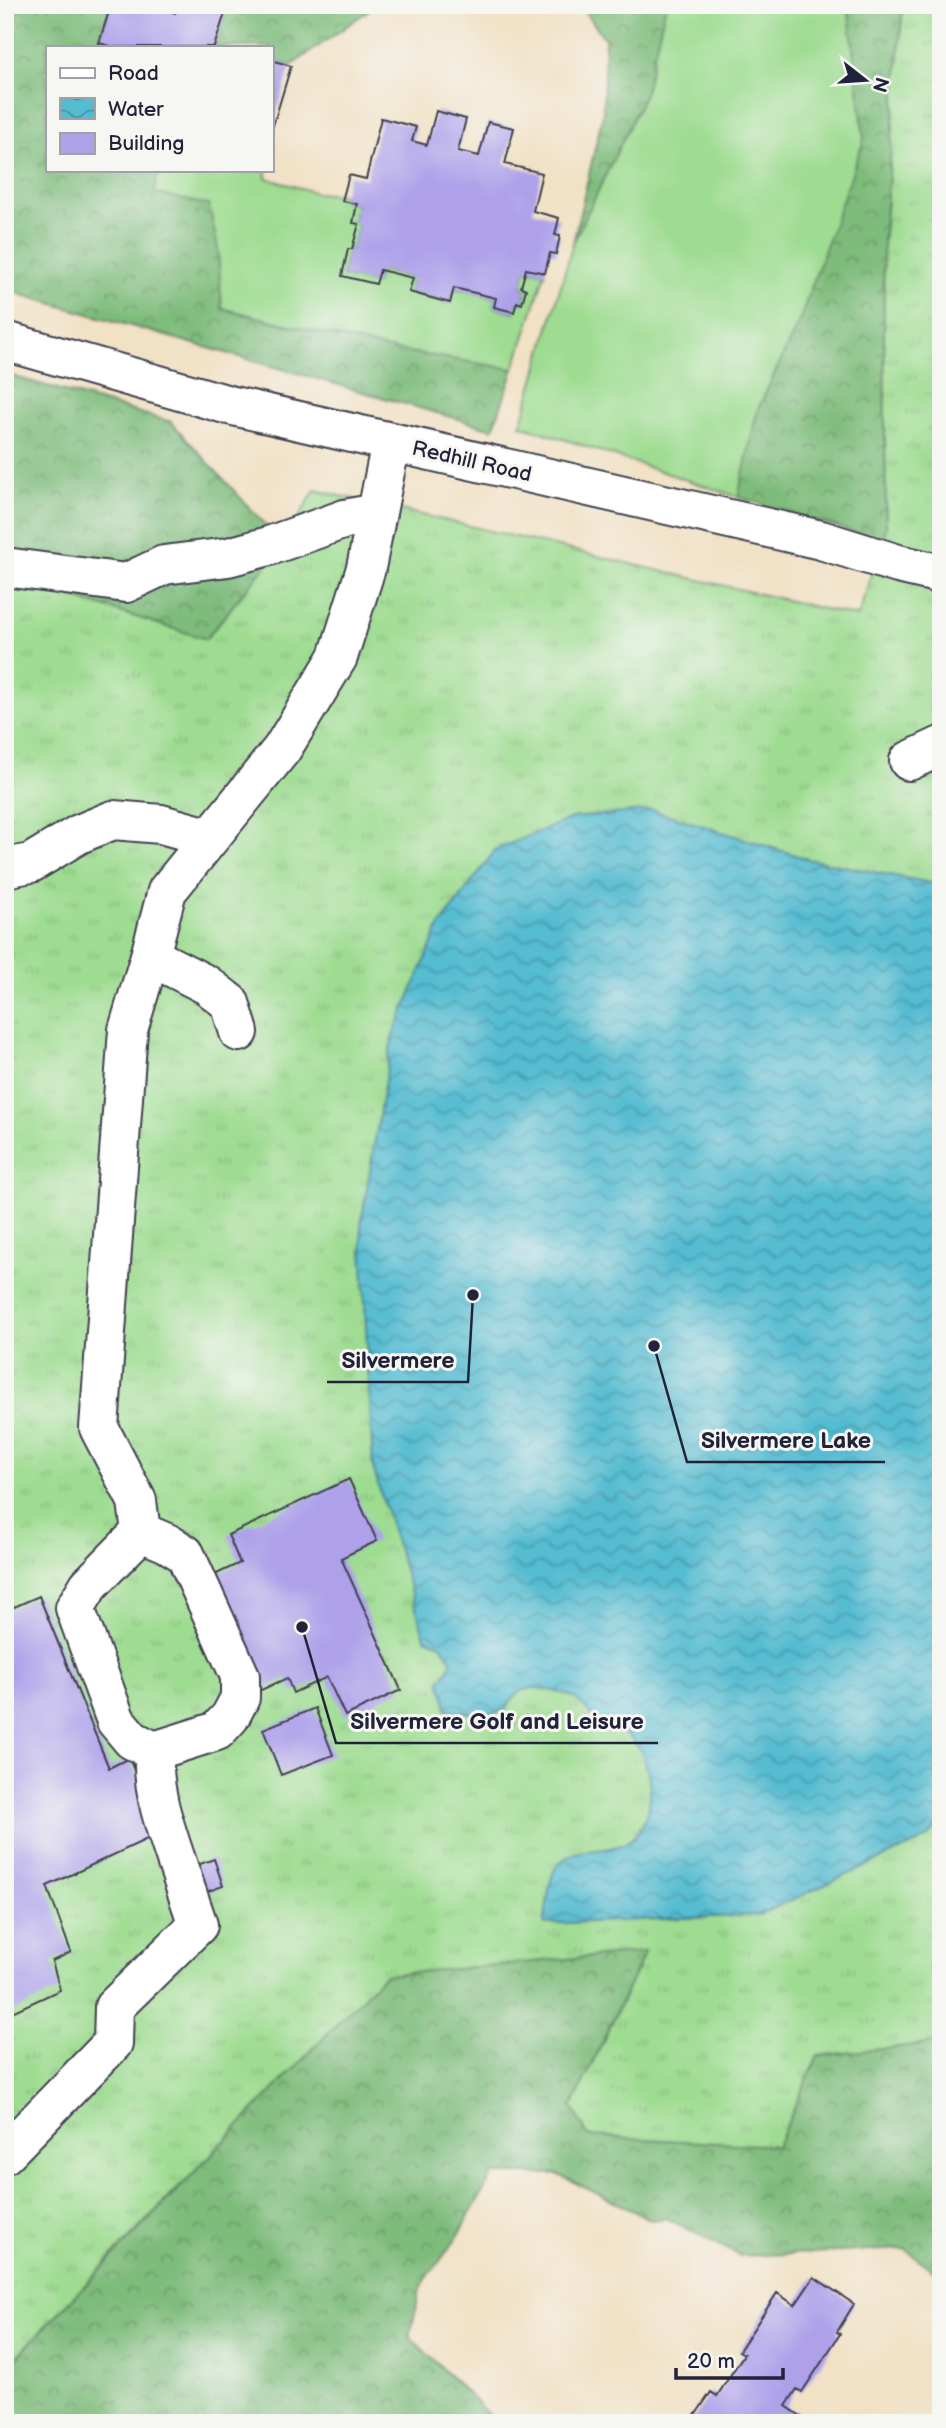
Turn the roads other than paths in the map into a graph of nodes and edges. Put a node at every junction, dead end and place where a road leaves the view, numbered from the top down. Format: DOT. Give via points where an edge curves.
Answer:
graph roads {
  1 [pos="5,316"];
  2 [pos="6,341"];
  3 [pos="391,442"];
  4 [pos="377,513"];
  5 [pos="5,566"];
  6 [pos="941,574"];
  7 [pos="208,838"];
  8 [pos="5,868"];
  9 [pos="150,956"];
  10 [pos="239,1032"];
  11 [pos="141,1532"];
  12 [pos="154,1751"];
  13 [pos="5,2154"];
  1 -- 2 [label="street"];
  2 -- 3 [label="street, Redhill Road" via="229,405"];
  3 -- 4 [label="street"];
  3 -- 6 [label="street, Redhill Road" via="821,540"];
  4 -- 5 [label="street" via="228,557 164,565 127,583"];
  4 -- 7 [label="street" via="366,568 338,657 282,749"];
  7 -- 8 [label="street" via="161,824 113,820 31,863"];
  7 -- 9 [label="street" via="167,891"];
  9 -- 10 [label="street" via="207,985 230,1003"];
  9 -- 11 [label="street" via="128,1030 99,1428 137,1501"];
  11 -- 12 [label="street" via="89,1585 75,1608 116,1721 132,1740"];
  11 -- 12 [label="street" via="185,1554 240,1676 240,1698 216,1731"];
  12 -- 13 [label="street" via="156,1799 198,1924 114,2007 113,2043"];
}
